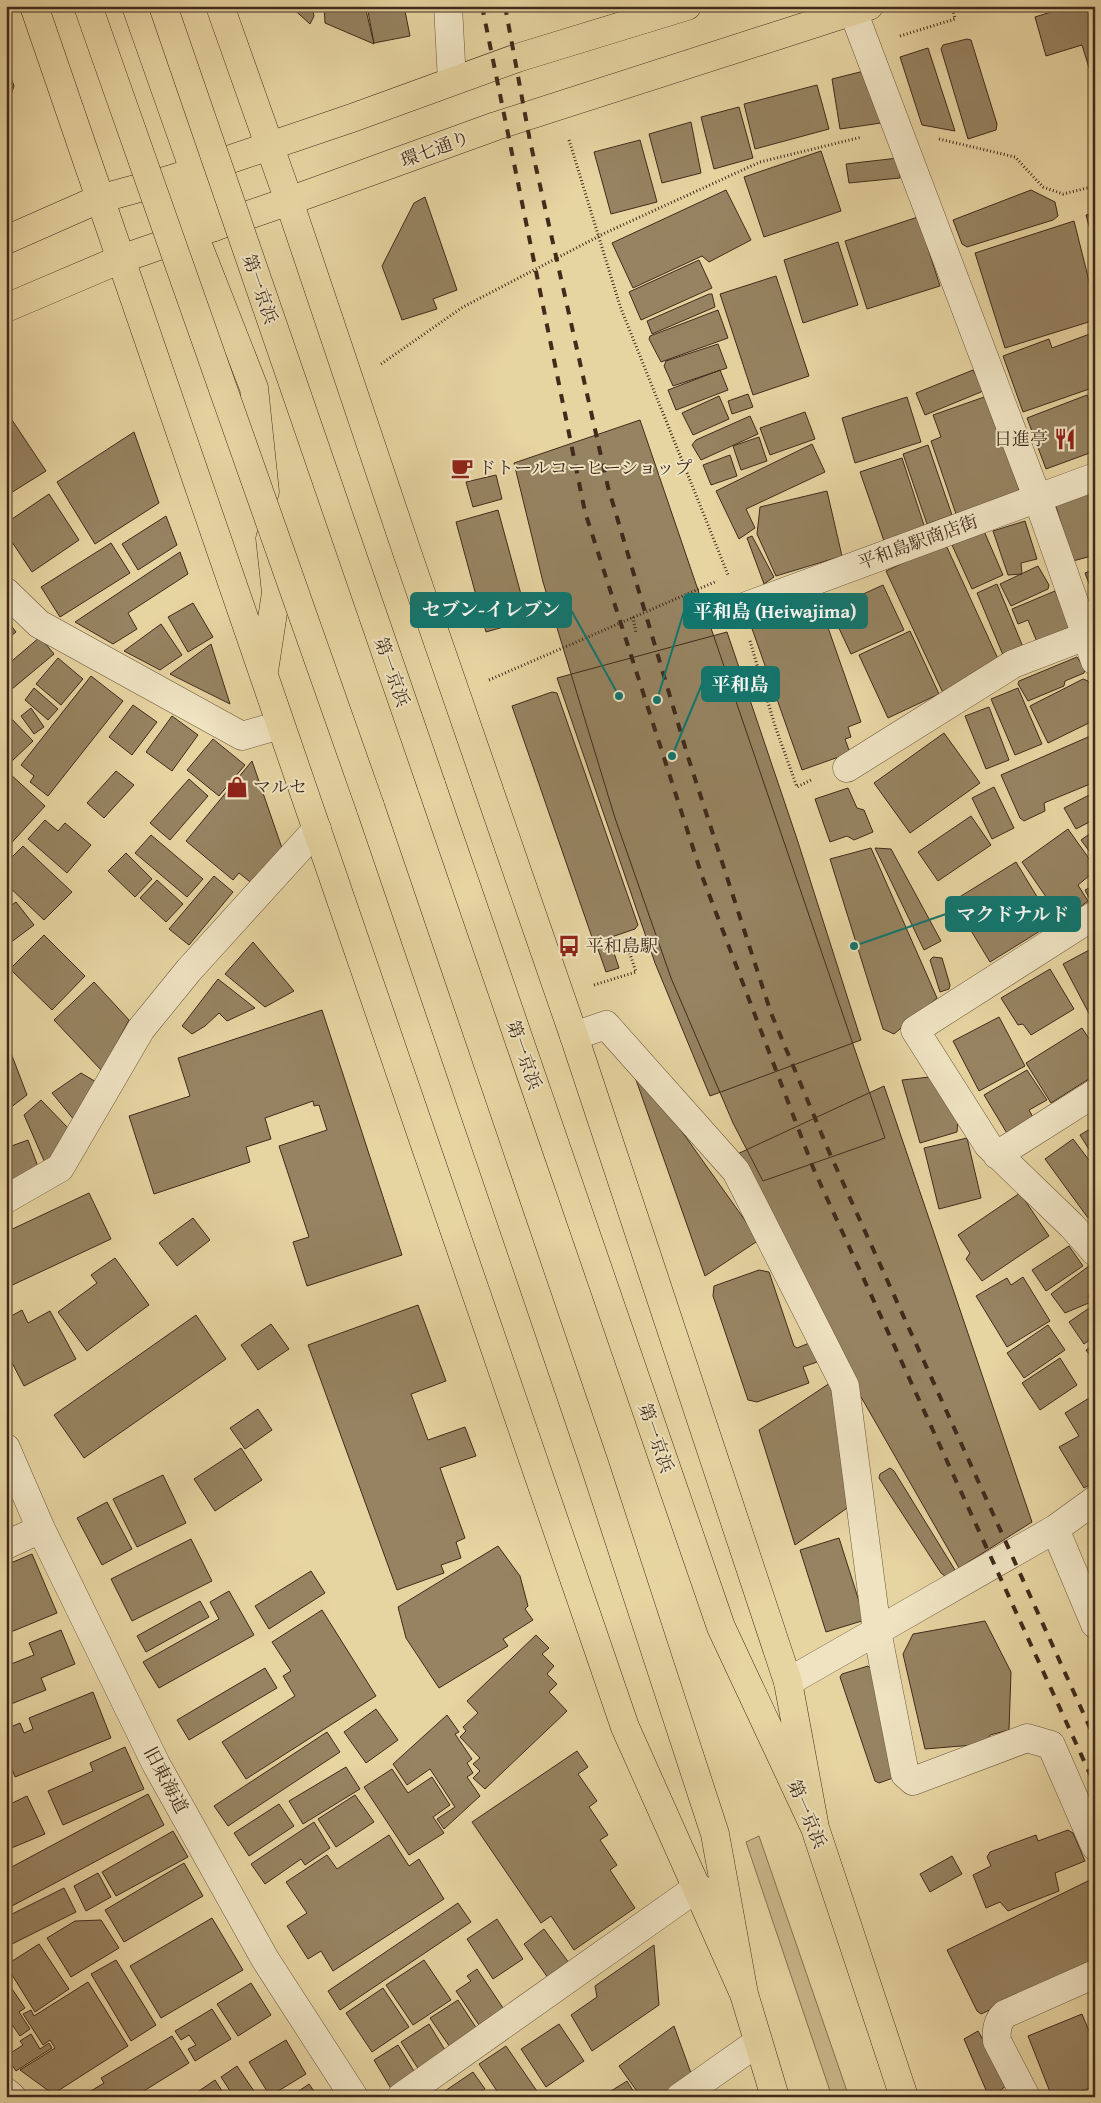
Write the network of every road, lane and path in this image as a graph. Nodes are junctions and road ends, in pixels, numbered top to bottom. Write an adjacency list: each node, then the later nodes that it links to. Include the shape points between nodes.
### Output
1 (34, 6): 17 (main road)
2 (88, 6): 59 (main road, bridge, via 370,806 594,1463 715,1834)
3 (136, 6): 15 (main road)
4 (163, 6): 55 (main road, 第一京浜, bridge, via 721,1627)
5 (220, 6): 14 (main road)
6 (448, 6): 11 (street)
7 (686, 6): 11 (main road)
8 (952, 6): 10 (path, via 956,19)
9 (861, 9): 12 (main road, 環七通り); 13 (street)
10 (903, 35)
11 (452, 81): 14 (main road)
12 (558, 106): 18 (main road, 環七通り); 20 (path)
13 (897, 129): 16 (path, via 1016,157 1043,187 1063,194); 20 (path, via 760,162); 26 (street)
14 (268, 145): 15 (main road); 18 (main road)
15 (184, 175): 17 (main road); 19 (main road)
16 (1095, 186)
17 (98, 199): 21 (main road); 22 (main road)
18 (290, 201): 19 (main road, 環七通り); 42 (main road)
19 (204, 231): 22 (main road, 環七通り); 33 (main road, via 254,388 276,593)
20 (600, 236): 24 (path, via 463,307); 27 (path, via 620,306)
21 (6, 240)
22 (121, 259): 23 (main road, 環七通り); 33 (main road)
23 (6, 308)
24 (378, 366)
25 (1095, 477): 26 (street, 平和島駅商店街)
26 (1037, 498): 29 (street, 平和島駅商店街); 32 (street)
27 (728, 576): 29 (path); 30 (path)
28 (6, 592): 35 (street, via 39,624 242,736)
29 (741, 608): 37 (path, via 775,726)
30 (633, 617): 31 (path); 34 (path)
31 (636, 633)
32 (1090, 649): 36 (street, via 1012,664)
33 (264, 675): 35 (main road)
34 (484, 682)
35 (280, 725): 38 (main road)
36 (848, 768)
37 (797, 787)
38 (317, 829): 45 (street, via 189,970 141,1029 60,1168); 57 (main road, via 625,1727)
39 (1095, 915): 44 (street, via 915,1030 988,1145)
40 (626, 942): 41 (path, via 636,972)
41 (594, 986)
42 (574, 1036): 53 (street, via 606,1025 736,1171 845,1386); 54 (main road)
43 (1095, 1093): 44 (street)
44 (998, 1155): 46 (street)
45 (6, 1199)
46 (1095, 1252)
47 (6, 1448): 49 (street, 旧東海道)
48 (1095, 1500): 50 (street)
49 (41, 1529): 51 (street); 63 (street, 旧東海道, via 156,1764 265,1959)
50 (1055, 1529): 52 (street); 53 (street)
51 (6, 1545)
52 (1095, 1624)
53 (877, 1631): 54 (street); 56 (street, via 905,1774 910,1780 1027,1738 1051,1745)
54 (788, 1682): 55 (main road)
55 (816, 1828): 67 (main road, 第一京浜)
56 (1095, 1846)
57 (698, 1887): 59 (main road); 64 (street)
58 (1095, 1974): 68 (street, via 1000,2019 997,2040)
59 (744, 1994): 60 (main road)
60 (758, 2042): 65 (street); 66 (main road)
61 (6, 2092): 62 (street)
62 (12, 2097)
63 (354, 2097)
64 (401, 2097)
65 (680, 2097)
66 (775, 2097)
67 (904, 2097)
68 (1026, 2097)

